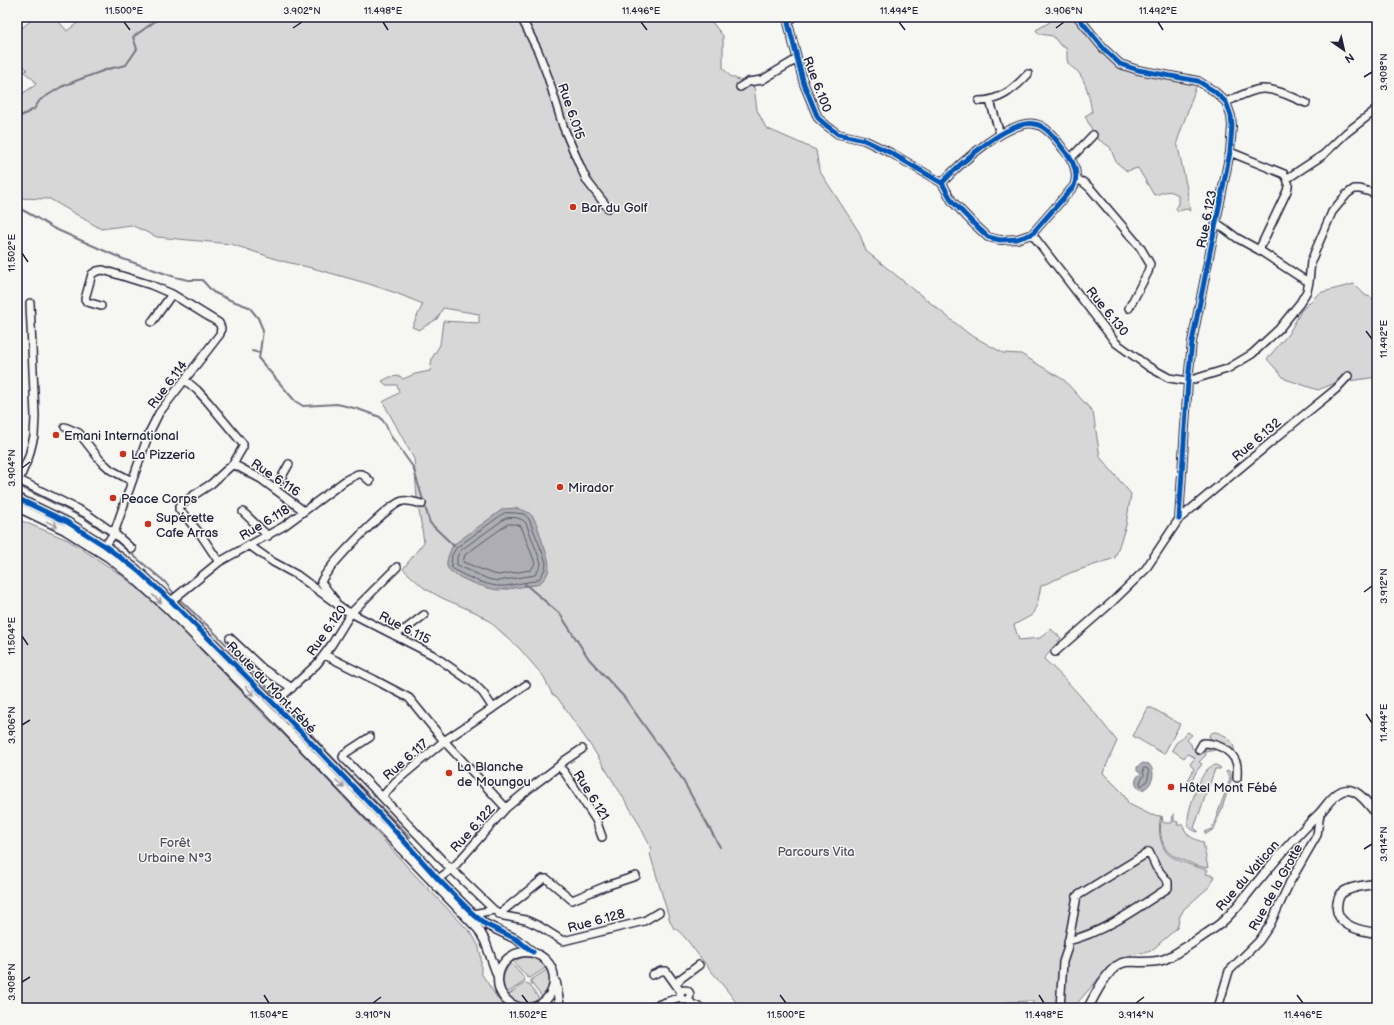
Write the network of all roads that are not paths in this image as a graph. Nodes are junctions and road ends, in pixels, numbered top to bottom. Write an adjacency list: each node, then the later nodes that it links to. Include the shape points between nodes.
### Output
1 (521, 17): 20 (street, Rue 6.015, via 540,57 563,126 580,166 587,181)
2 (1078, 17): 9 (street, via 1104,50 1120,64 1138,70 1198,80)
3 (789, 19): 4 (street, Rue 6.100)
4 (797, 59): 6 (street, via 762,80 748,82); 18 (street, Rue 6.100, via 814,109 826,126 838,134 864,140 891,153)
5 (1028, 74): 8 (street, via 1010,91)
6 (740, 87)
7 (979, 101): 8 (street)
8 (990, 101): 12 (street)
9 (1226, 102): 10 (street, via 1264,88); 14 (street, Rue 6.123, via 1232,126)
10 (1306, 103)
11 (1377, 109): 16 (street, via 1355,125 1323,155)
12 (1000, 134): 15 (street, via 1023,124 1035,124 1046,129); 18 (street, via 953,170)
13 (1093, 135): 15 (street)
14 (1230, 152): 16 (street, via 1284,174); 21 (street, Rue 6.123)
15 (1071, 158): 17 (street)
16 (1288, 178): 23 (street, via 1286,191)
17 (1077, 180): 22 (street); 28 (street, via 1090,188 1140,247 1150,264)
18 (942, 183): 22 (street, via 952,201 988,237 1000,240 1017,239)
19 (1377, 194): 24 (street, Rue 6.130, via 1354,189 1332,212 1311,261)
20 (608, 208)
21 (1217, 223): 23 (street); 32 (street, Rue 6.123, via 1192,342)
22 (1032, 234): 32 (street, Rue 6.130, via 1116,343 1149,367 1170,378)
23 (1259, 250): 24 (street)
24 (1309, 282): 32 (street, Rue 6.130, via 1300,304 1279,329 1252,354 1227,369)
25 (172, 294): 27 (street, via 99,270 92,274 85,299); 29 (street); 31 (street, Rue 6.114, via 219,323 221,328 220,334)
26 (30, 303): 36 (street, via 34,436 29,456)
27 (101, 306)
28 (1129, 308)
29 (152, 322)
30 (1348, 376): 45 (street, Rue 6.132, via 1336,389)
31 (185, 380): 34 (street, via 208,402 242,444 243,447); 37 (street, Rue 6.114, via 159,413)
32 (1188, 381): 45 (street, Rue 6.123)
33 (64, 427): 37 (street, via 79,434 111,470)
34 (233, 464): 39 (street, Rue 6.116); 51 (street, Rue 6.116, via 211,484 181,504 179,509)
35 (289, 464): 39 (street)
36 (18, 480): 46 (street, via 87,514)
37 (132, 480): 46 (street, Rue 6.114)
38 (370, 481): 43 (street, Rue 6.118, via 362,474 358,474)
39 (275, 489): 43 (street, Rue 6.116)
40 (17, 498): 49 (street, Route du Mont-Fébé, via 67,522)
41 (422, 504): 54 (street, via 403,501 386,510 339,558 321,582)
42 (17, 507): 88 (street, Route du Mont-Fébé, one-way to 88, via 65,530 108,558 167,608 479,930)
43 (304, 511): 47 (street, Rue 6.118)
44 (242, 512): 47 (street)
45 (1180, 519): 59 (street, Rue 6.132, via 1145,570)
46 (114, 533): 49 (street, Rue 6.114); 50 (street)
47 (268, 536): 48 (street, Rue 6.118)
48 (249, 545): 51 (street, Rue 6.118); 54 (street, Rue 6.115, via 297,575 331,601)
49 (105, 546): 53 (street, Route du Mont-Fébé, via 137,570)
50 (132, 549)
51 (219, 562): 53 (street, Rue 6.118)
52 (396, 567): 55 (street, Rue 6.120)
53 (171, 601): 63 (street, Route du Mont-Fébé)
54 (338, 603): 55 (street, Rue 6.115)
55 (351, 613): 57 (street, Rue 6.115); 60 (street, Rue 6.120)
56 (424, 616): 57 (street)
57 (394, 635): 64 (street, Rue 6.115, via 433,655 473,683)
58 (230, 638): 62 (street, via 263,669)
59 (1055, 652)
60 (325, 655): 62 (street, Rue 6.120); 66 (street, Rue 6.117, via 409,698)
61 (526, 685): 64 (street)
62 (292, 688): 63 (street, Rue 6.120)
63 (274, 704): 78 (street, Route du Mont-Fébé)
64 (493, 708): 66 (street)
65 (370, 737): 71 (street, via 343,757)
66 (444, 741): 71 (street, Rue 6.117, via 395,782); 72 (street)
67 (582, 749): 69 (street, Rue 6.122)
68 (1199, 750): 70 (street, via 1203,743 1220,746 1233,756 1237,763)
69 (559, 766): 72 (street, Rue 6.122); 75 (street, Rue 6.121, via 596,820)
70 (1237, 778)
71 (382, 797): 76 (street, Rue 6.117)
72 (506, 808): 76 (street, Rue 6.122)
73 (1320, 813): 74 (street, Rue du Vatican, via 1338,793 1352,790); 98 (street, Rue du Vatican, via 1222,922 1165,959 1151,963 1125,962 1119,965 1106,977); 99 (street, Rue de la Grotte, via 1317,835 1290,882 1270,925 1259,941 1229,971)
74 (1377, 814)
75 (602, 837)
76 (452, 869): 78 (street, Rue 6.122); 80 (street, Rue 6.117)
77 (636, 876): 80 (street, via 572,900 547,879 543,879)
78 (438, 879): 82 (street, Route du Mont-Fébé)
79 (1377, 883): 83 (street, via 1345,891 1337,905 1338,915 1344,922 1355,928)
80 (497, 912): 81 (street, Rue 6.128, via 526,920 564,942 644,921); 82 (street, Rue 6.128)
81 (659, 912)
82 (472, 914): 85 (street, Route du Mont-Fébé, via 485,924 516,939)
83 (1377, 933)
84 (1068, 941): 84 (street, via 1078,896 1149,852 1168,882 1168,888 1115,922 1086,937); 97 (street, via 1063,962)
85 (533, 952): 88 (street, via 516,953 503,964); 89 (street, via 551,965)
86 (700, 965): 90 (street, via 680,979)
87 (652, 974): 90 (street, via 666,971)
88 (498, 977): 93 (street, via 499,987 504,996 509,1002)
89 (555, 979): 93 (street, via 554,988 544,1002 533,1007); 94 (street)
90 (676, 985): 91 (street)
91 (686, 1000): 92 (street); 96 (street)
92 (671, 1005): 95 (street)
93 (521, 1008)
94 (560, 1008)
95 (649, 1008)
96 (701, 1008)
97 (1060, 1008)
98 (1088, 1008)
99 (1218, 1008)

